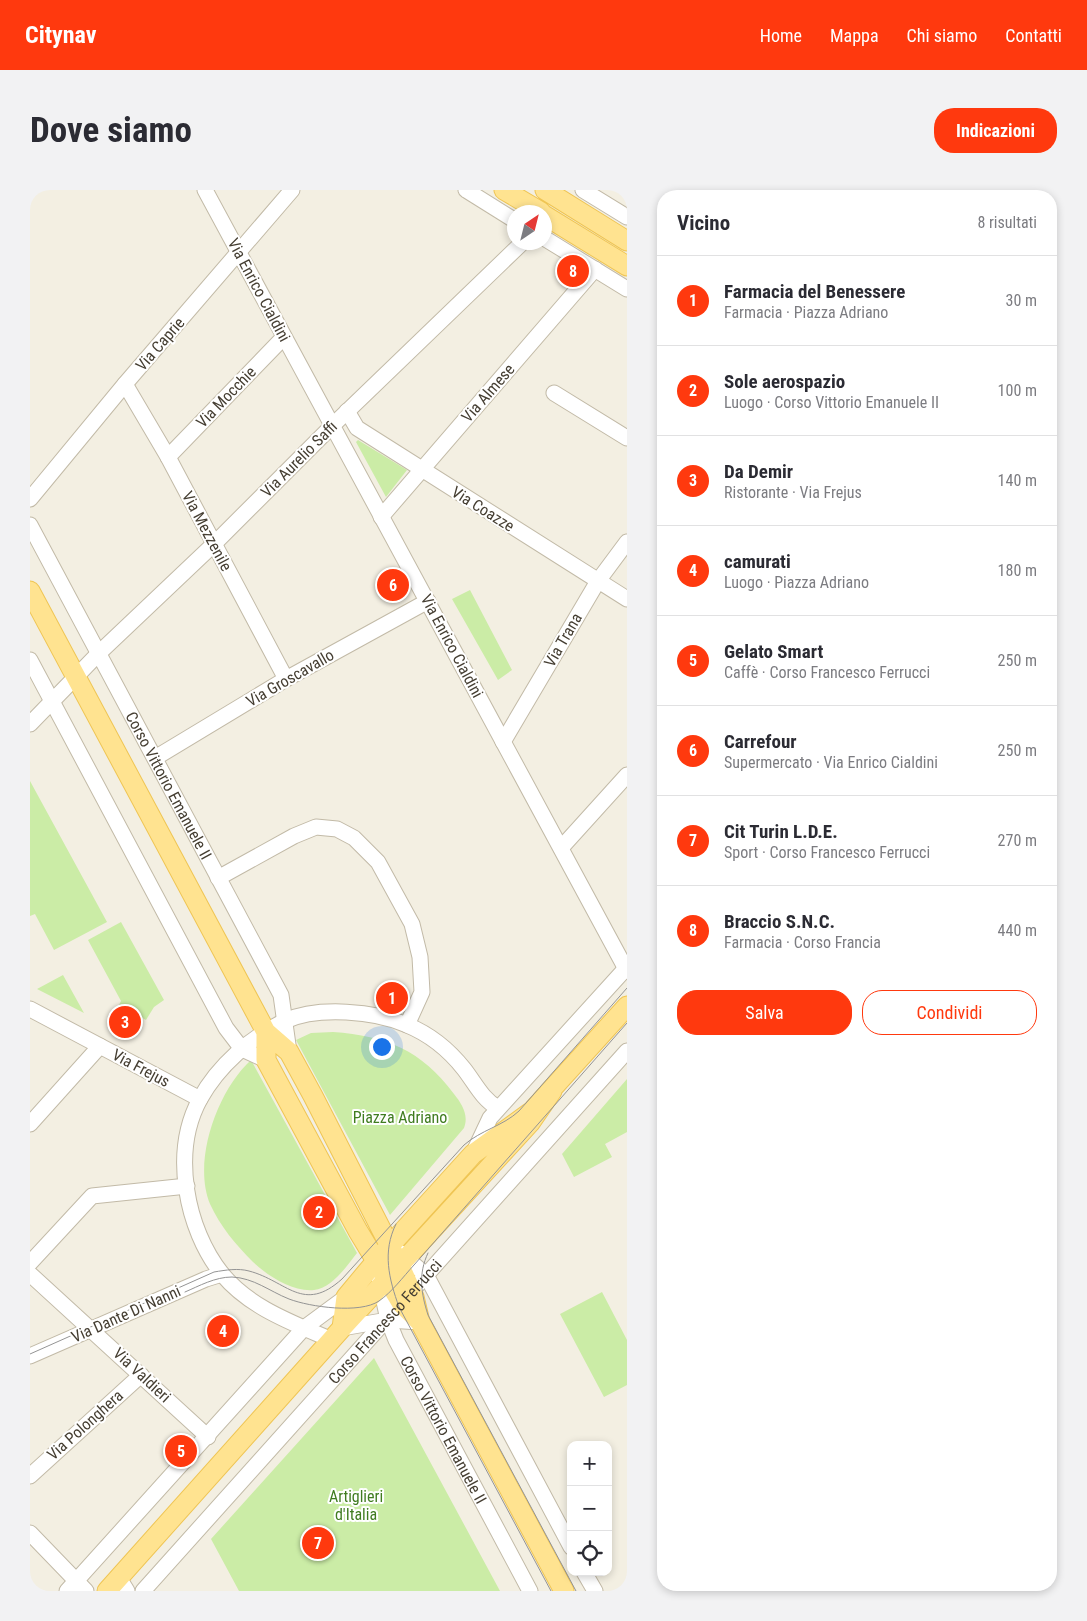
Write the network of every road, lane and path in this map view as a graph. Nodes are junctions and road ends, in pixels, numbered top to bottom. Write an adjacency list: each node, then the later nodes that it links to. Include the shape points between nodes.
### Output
1 (205, 190): 14 (street, Via Enrico Cialdini)
2 (292, 190): 14 (street, Via Caprie)
3 (466, 190): 8 (street)
4 (504, 190): 7 (main road)
5 (545, 190): 11 (main road)
6 (583, 190): 9 (street)
7 (529, 205)
8 (507, 216)
9 (627, 217)
10 (552, 220): 15 (main road)
11 (627, 241)
12 (552, 243): 16 (street)
13 (515, 250): 21 (street, Via Aurelio Saffi)
14 (238, 253): 18 (street, Via Enrico Cialdini); 19 (street, Via Caprie)
15 (627, 266)
16 (595, 269): 17 (street); 25 (street, Via Almese)
17 (627, 289)
18 (284, 337): 22 (street, Via Enrico Cialdini); 24 (street, Via Mocchie)
19 (125, 384): 24 (street, Via Mezzenile); 26 (street, Via Caprie)
20 (554, 393): 23 (street)
21 (347, 411): 22 (street, Via Aurelio Saffi); 25 (street, Via Coazze, via 357,428)
22 (332, 426): 27 (street, Via Enrico Cialdini); 30 (street, Via Aurelio Saffi)
23 (627, 438)
24 (168, 457): 30 (street, Via Mezzenile)
25 (420, 470): 27 (street, Via Almese); 31 (street, Via Coazze)
26 (30, 499)
27 (381, 517): 34 (street, Via Enrico Cialdini)
28 (30, 525): 35 (street, Corso Vittorio Emanuele II)
29 (627, 542): 31 (street, Via Trana)
30 (214, 544): 35 (street, Via Aurelio Saffi); 38 (street, Via Mezzenile)
31 (598, 581): 33 (street, Via Coazze); 41 (street, Via Trana)
32 (30, 591): 37 (main road, Corso Vittorio Emanuele II)
33 (627, 599)
34 (428, 601): 38 (street, Via Groscavallo); 41 (street, Via Enrico Cialdini)
35 (99, 653): 37 (street, Via Aurelio Saffi); 42 (street, Corso Vittorio Emanuele II)
36 (30, 660): 39 (street)
37 (76, 677): 39 (street, Via Aurelio Saffi); 51 (main road, Corso Vittorio Emanuele II)
38 (286, 679): 42 (street, Via Groscavallo)
39 (52, 702): 40 (street, Via Aurelio Saffi); 53 (street, via 226,1028)
40 (30, 724)
41 (503, 742): 44 (street, Via Enrico Cialdini)
42 (155, 758): 45 (street, Corso Vittorio Emanuele II)
43 (627, 775): 44 (street)
44 (560, 848): 46 (street, Via Enrico Cialdini)
45 (218, 878): 49 (street, Corso Vittorio Emanuele II, via 281,995); 50 (street, via 316,827 337,830 354,838 378,862 412,924 420,957 422,992)
46 (627, 969): 59 (street)
47 (627, 1006): 57 (main road)
48 (30, 1010): 52 (street, Via Frejus)
49 (286, 1020): 50 (street, via 345,1012 388,1018); 51 (street); 55 (street, Corso Vittorio Emanuele II)
50 (407, 1025): 59 (street, via 448,1052 488,1102)
51 (266, 1032): 53 (street); 55 (main road, Corso Vittorio Emanuele II); 56 (main road, Corso Vittorio Emanuele II)
52 (100, 1046): 58 (street, Via Frejus); 60 (street)
53 (242, 1049): 56 (street); 58 (street, via 213,1079)
54 (627, 1051): 69 (street, Corso Francesco Ferrucci)
55 (290, 1052): 63 (main road, Corso Vittorio Emanuele II)
56 (266, 1060): 64 (main road, Corso Vittorio Emanuele II)
57 (552, 1091): 61 (main road); 65 (main road, Corso Francesco Ferrucci, via 530,1123)
58 (200, 1099): 62 (street, via 187,1146)
59 (498, 1108): 61 (street)
60 (30, 1124)
61 (473, 1154): 63 (main road)
62 (187, 1186): 66 (street, via 92,1196); 68 (street, via 199,1235)
63 (390, 1246): 64 (main road); 65 (main road, Corso Vittorio Emanuele II)
64 (376, 1261): 70 (main road, Corso Vittorio Emanuele II); 71 (main road)
65 (403, 1262): 69 (street, Corso Vittorio Emanuele II); 70 (main road, Corso Francesco Ferrucci); 72 (main road, Corso Vittorio Emanuele II)
66 (30, 1263)
67 (30, 1274): 76 (street, Via Valdieri)
68 (222, 1274): 75 (street, via 251,1300); 76 (street, Via Dante Di Nanni)
69 (426, 1275): 72 (street, Corso Francesco Ferrucci); 83 (street, Corso Vittorio Emanuele II)
70 (384, 1283): 72 (main road, Corso Vittorio Emanuele II); 73 (street, Corso Vittorio Emanuele II); 77 (main road, Corso Francesco Ferrucci)
71 (346, 1297): 75 (street); 77 (main road, Corso Francesco Ferrucci)
72 (407, 1298): 73 (street, Corso Francesco Ferrucci); 74 (main road, Corso Vittorio Emanuele II)
73 (388, 1320): 74 (street); 77 (street); 87 (street, Corso Francesco Ferrucci); 88 (street, Corso Vittorio Emanuele II)
74 (420, 1322): 89 (main road, Corso Vittorio Emanuele II)
75 (304, 1328): 77 (street); 80 (street)
76 (92, 1329): 78 (street, Via Dante Di Nanni); 79 (street, Via Valdieri)
77 (337, 1334): 85 (main road, Corso Francesco Ferrucci)
78 (30, 1356)
79 (141, 1374): 80 (street, Via Valdieri); 81 (street, Via Polonghera)
80 (208, 1437): 86 (street)
81 (30, 1476)
82 (30, 1533): 86 (street)
83 (567, 1539)
84 (586, 1576): 90 (street)
85 (118, 1587)
86 (77, 1588)
87 (144, 1591)
88 (530, 1591)
89 (564, 1591)
90 (594, 1591)

